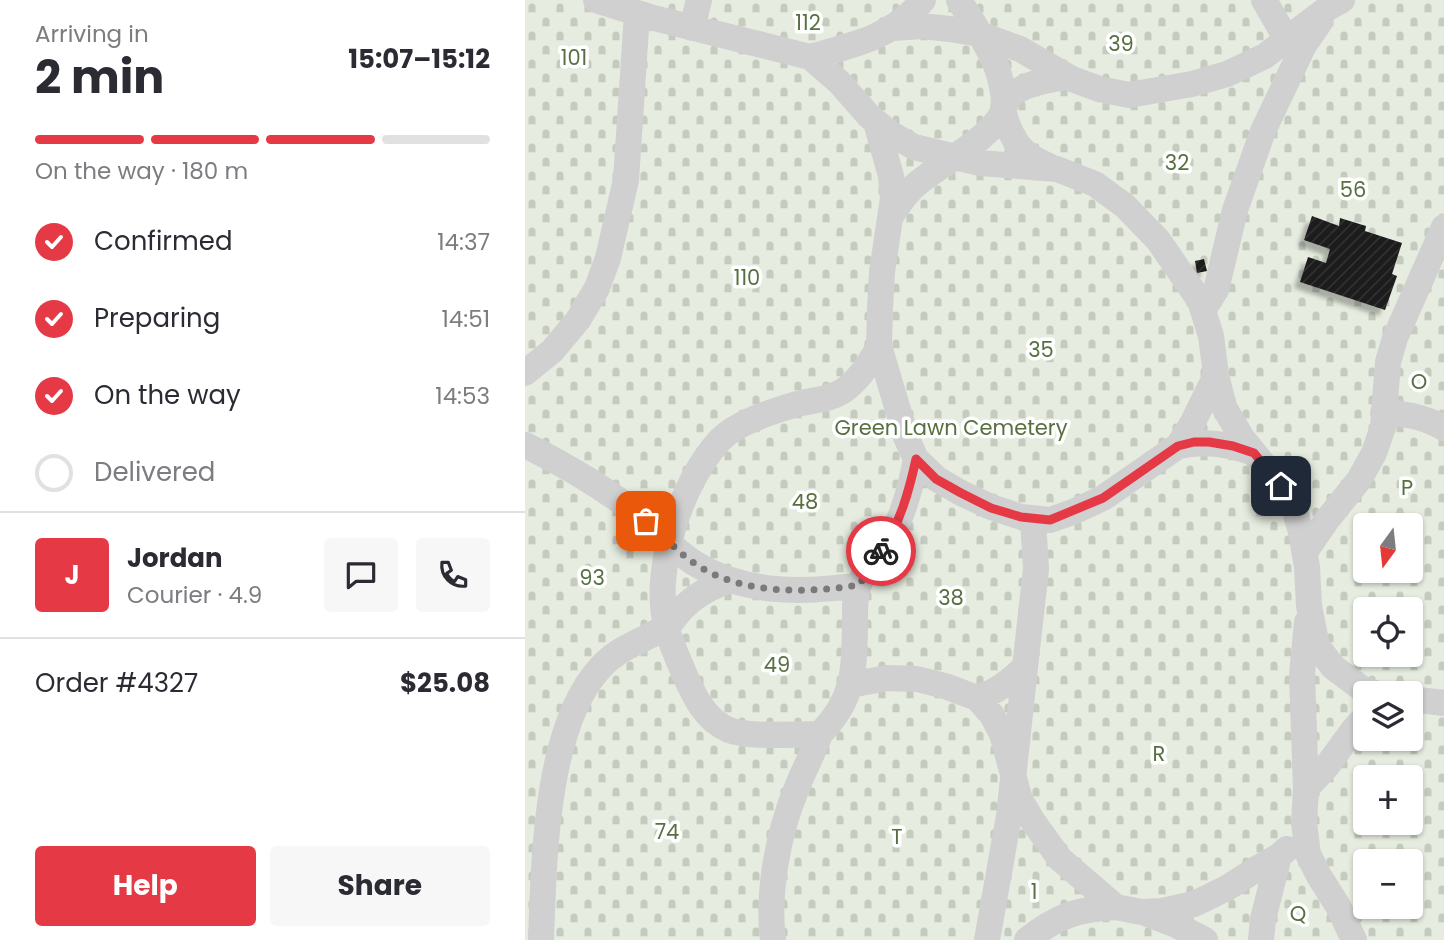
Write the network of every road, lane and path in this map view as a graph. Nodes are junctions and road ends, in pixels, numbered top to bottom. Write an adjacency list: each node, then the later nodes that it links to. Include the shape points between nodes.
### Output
1 (596, 0): 7 (street)
2 (699, 0): 8 (street)
3 (923, 0): 9 (street)
4 (959, 0): 10 (street)
5 (1264, 0): 11 (street)
6 (1334, 3): 11 (street)
7 (637, 13): 8 (street); 22 (street, via 626,180 608,258 578,320 552,351)
8 (692, 28): 12 (street)
9 (892, 28): 10 (street, via 922,26); 12 (street, via 866,41)
10 (979, 34): 13 (street, via 1020,49); 14 (street, via 996,64)
11 (1292, 48): 13 (street, via 1227,74 1129,95); 20 (street, via 1235,210 1216,290)
12 (810, 57): 15 (street)
13 (1068, 77): 14 (street, via 1046,79 1023,89 1009,97)
14 (1003, 110): 16 (street, via 991,129); 17 (street, via 1011,134 1025,154)
15 (876, 122): 16 (street, via 914,147); 18 (street, via 891,176)
16 (954, 157): 17 (street); 18 (street, via 911,188)
17 (1057, 169): 20 (street, via 1095,184 1125,206 1158,240)
18 (891, 216): 21 (street, via 882,272)
19 (1444, 227): 24 (street, via 1395,338)
20 (1203, 310): 23 (street)
21 (879, 346): 29 (street); 31 (street, via 868,366 842,392 799,403 722,437 690,485)
22 (525, 373)
23 (1216, 375): 27 (street); 28 (street, via 1224,407)
24 (1383, 413): 25 (street, via 1403,413); 32 (street, via 1374,453 1359,480)
25 (1444, 428)
26 (525, 445): 31 (street, via 598,486)
27 (1178, 446): 28 (street, via 1209,442); 30 (street, via 1103,498 1050,520)
28 (1254, 453): 32 (street, via 1294,508)
29 (916, 459): 30 (street, via 936,479 961,493 991,508); 34 (street, via 895,528)
30 (1033, 519): 37 (street, via 1035,569)
31 (669, 541): 33 (street, via 701,567); 36 (street, via 664,575)
32 (1305, 552): 35 (street)
33 (731, 580): 34 (street, via 793,590); 36 (street, via 698,595)
34 (859, 585): 39 (street)
35 (1309, 606): 38 (street, via 1317,646 1333,667); 46 (street, via 1302,674)
36 (667, 627): 44 (street, via 689,684 711,720 731,731); 50 (street, via 617,652 599,668 571,718 560,751 545,842)
37 (1025, 667): 40 (street, via 1003,687); 45 (street)
38 (1353, 682)
39 (851, 685): 40 (street, via 887,678 917,679); 44 (street, via 834,720)
40 (977, 698): 45 (street, via 1002,734)
41 (1423, 700): 42 (street)
42 (1444, 703)
43 (1353, 730): 46 (street)
44 (820, 734): 51 (street, via 784,826 775,874)
45 (1014, 772): 49 (street, via 1020,800 1060,859); 52 (street)
46 (1306, 789): 47 (street)
47 (1305, 832): 48 (street); 56 (street, via 1308,854)
48 (1279, 856): 49 (street, via 1194,904 1162,911); 55 (street)
49 (1128, 909): 53 (street, via 1090,908 1063,917); 54 (street)
50 (541, 940)
51 (773, 940)
52 (987, 940)
53 (1027, 940)
54 (1205, 940)
55 (1262, 940)
56 (1354, 940)

